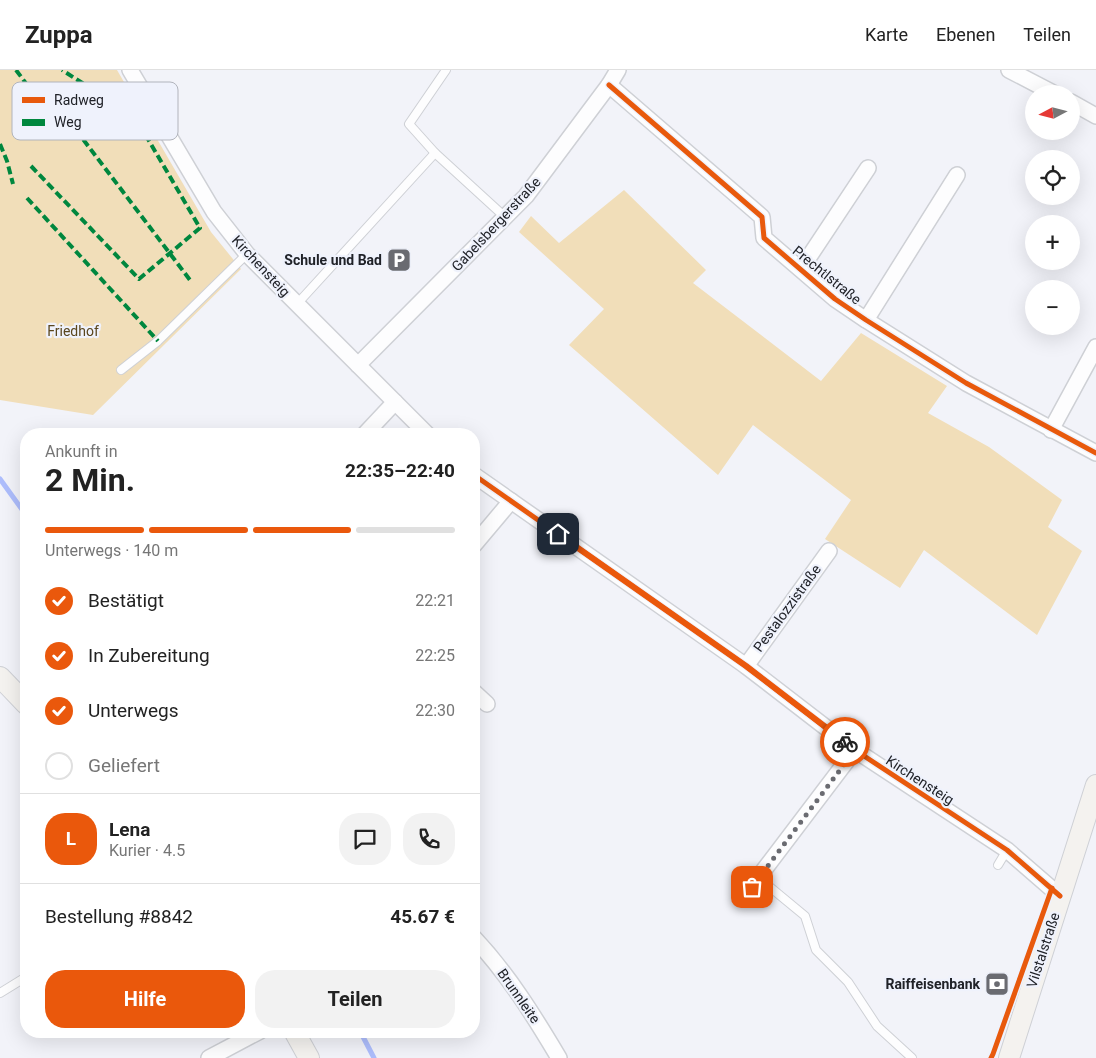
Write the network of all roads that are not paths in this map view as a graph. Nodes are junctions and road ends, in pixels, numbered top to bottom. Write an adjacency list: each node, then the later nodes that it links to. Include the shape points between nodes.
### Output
1 (130, 70): 5 (street, Kirchensteig)
2 (446, 70): 11 (lane, via 409,124)
3 (618, 70): 6 (street, Gabelsbergerstraße)
4 (1009, 70): 7 (street)
5 (137, 82)
6 (609, 85): 14 (street, Gabelsbergerstraße, via 526,196); 16 (street, Prechtlstraße, via 762,217 764,238)
7 (1038, 85)
8 (1080, 107): 9 (street)
9 (1096, 116)
10 (171, 140): 15 (street, Kirchensteig, via 214,212)
11 (436, 153): 14 (lane); 17 (lane)
12 (868, 168): 16 (street, Prechtlstraße)
13 (957, 175): 18 (street, Prechtlstraße)
14 (505, 217): 20 (street, Gabelsbergerstraße)
15 (247, 254): 17 (street, Kirchensteig); 21 (lane, via 158,341)
16 (801, 269): 18 (street, Prechtlstraße, via 835,299)
17 (297, 304): 20 (street, Kirchensteig)
18 (866, 320): 25 (street, Prechtlstraße, via 966,384)
19 (1096, 347): 25 (street)
20 (358, 365): 22 (street, Kirchensteig)
21 (121, 370)
22 (395, 402): 23 (street); 24 (street, Kirchensteig)
23 (371, 428)
24 (422, 428)
25 (1051, 430): 26 (street, Prechtlstraße)
26 (1096, 454)
27 (480, 479): 28 (street, Kirchensteig)
28 (511, 501): 29 (street); 31 (street, Kirchensteig)
29 (480, 538)
30 (829, 551): 31 (street, Pestalozzistraße)
31 (746, 666): 36 (street, Kirchensteig)
32 (0, 677): 33 (main road)
33 (20, 698)
34 (480, 698): 35 (street)
35 (487, 704)
36 (855, 750): 38 (street, Kirchensteig); 40 (street)
37 (1096, 785): 42 (main road, Vilstalstraße)
38 (1006, 850): 39 (lane); 42 (street, Kirchensteig)
39 (998, 866)
40 (759, 878): 41 (street); 51 (lane, via 805,916 816,950 848,982 877,1026)
41 (745, 895)
42 (1060, 896): 52 (main road, Vilstalstraße)
43 (480, 944): 50 (street, Brunnleite, via 537,1020)
44 (20, 981): 45 (lane)
45 (0, 993)
46 (247, 1038): 48 (street)
47 (298, 1038): 49 (main road)
48 (209, 1058)
49 (309, 1058)
50 (559, 1058)
51 (912, 1058)
52 (1009, 1058)

